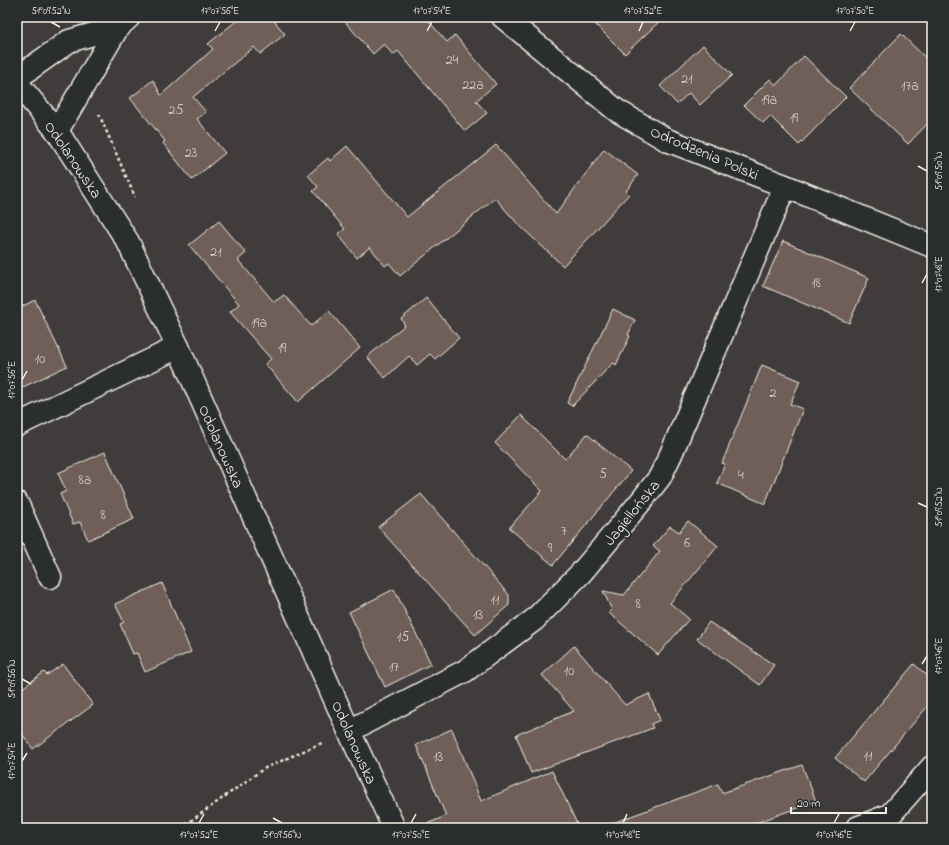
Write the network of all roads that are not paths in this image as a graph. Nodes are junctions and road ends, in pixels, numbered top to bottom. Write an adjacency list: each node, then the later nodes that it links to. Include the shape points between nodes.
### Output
1 (503, 17): 6 (street, Odrodzenia Polski, via 616,110 667,140)
2 (124, 22): 3 (street, via 69,41); 5 (street)
3 (17, 78)
4 (17, 84): 5 (street, Odolanowska)
5 (57, 131): 8 (street, Odolanowska, via 128,242)
6 (785, 186): 7 (street, Odrodzenia Polski); 12 (street, Jagiellońska, via 672,454 660,477 642,500 581,573 534,620 465,671)
7 (932, 246)
8 (178, 346): 9 (street); 12 (street, Odolanowska)
9 (17, 425)
10 (17, 503): 11 (street)
11 (50, 577)
12 (349, 731): 14 (street, Odolanowska)
13 (932, 767): 15 (street, via 890,815)
14 (394, 828)
15 (857, 828)

